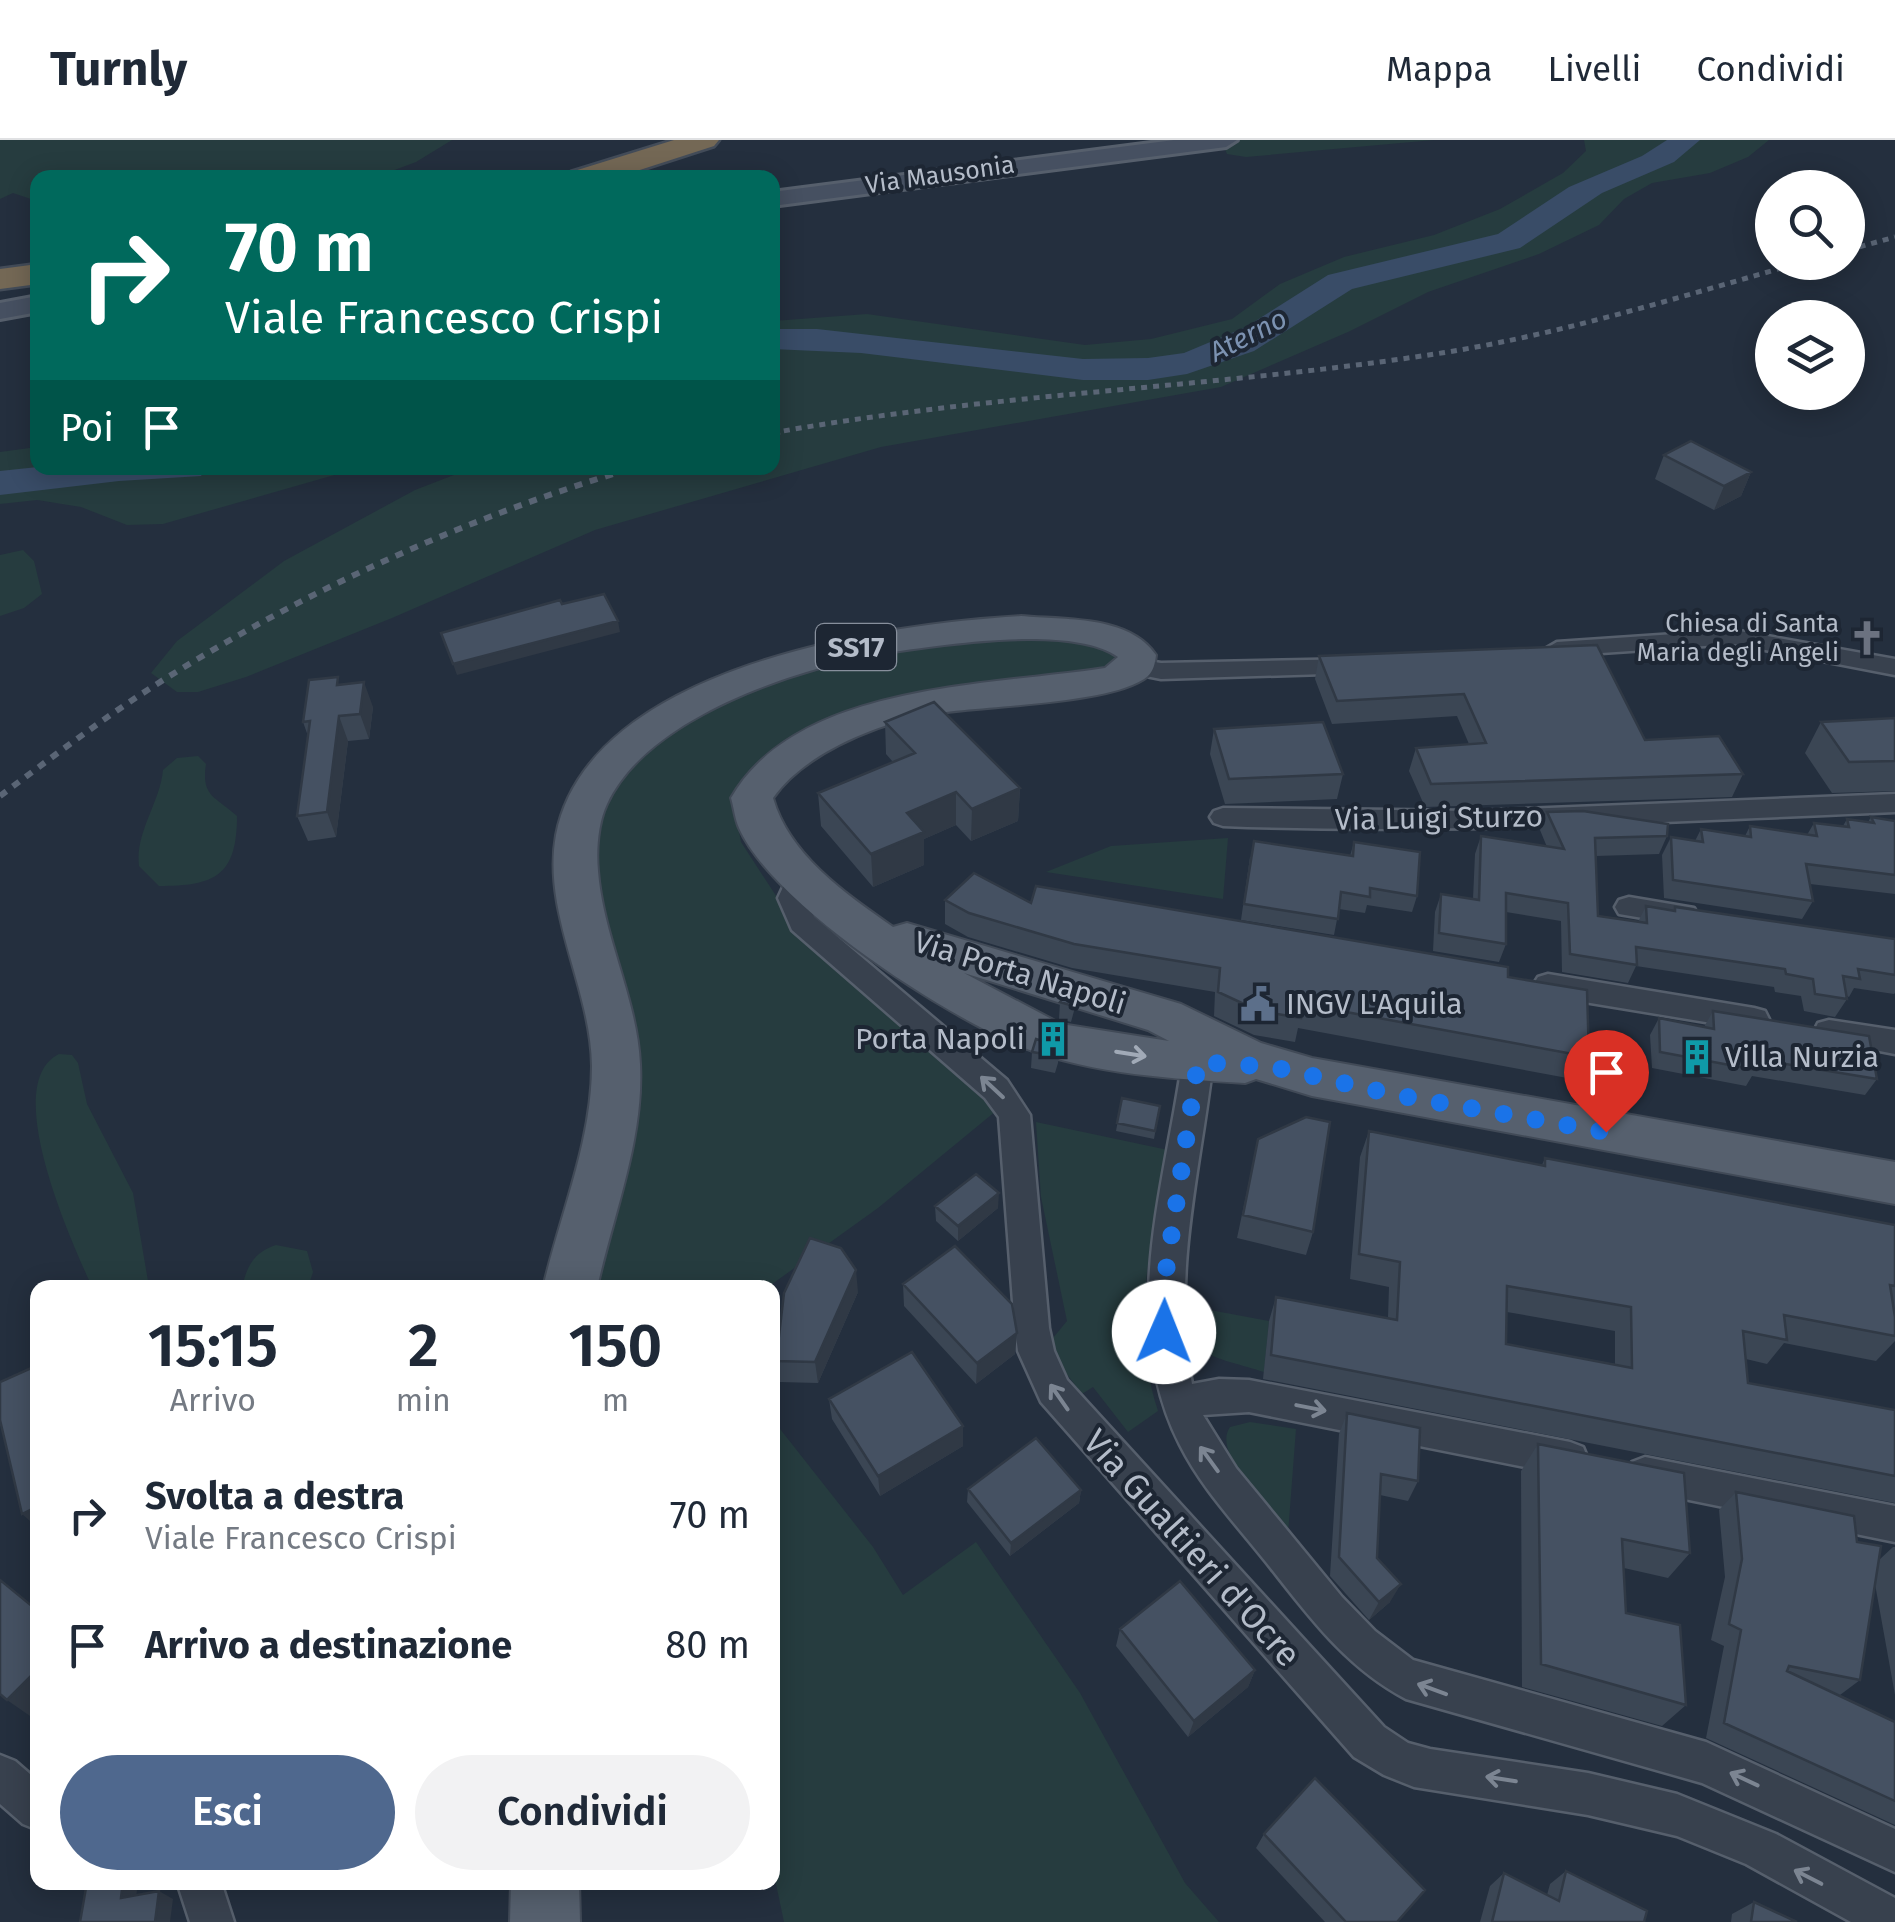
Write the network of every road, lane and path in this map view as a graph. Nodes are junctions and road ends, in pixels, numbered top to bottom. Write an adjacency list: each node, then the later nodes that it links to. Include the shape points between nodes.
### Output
1 (704, 140): 3 (highway)
2 (1226, 140): 4 (main road, Via Mausonia)
3 (608, 170)
4 (780, 197)
5 (30, 275): 6 (highway)
6 (0, 279)
7 (30, 305): 8 (main road)
8 (0, 311)
9 (1535, 651): 12 (street, via 1734,637)
10 (1382, 664): 11 (street)
11 (1135, 667): 15 (main road, Via Porta Napoli / SS17, via 1110,679 924,701 811,745 762,782 752,806 768,844); 23 (main road, SS17, via 1137,655 1128,645 1053,628 978,627 902,637 741,684 664,721 615,756 593,786 576,842 577,883 612,1029 616,1079)
12 (1895, 667)
13 (1895, 802): 14 (street, Via Luigi Sturzo, via 1514,817)
14 (1223, 818)
15 (800, 879): 17 (main road, Via Porta Napoli / SS17); 33 (street, Via Gualtieri d'Ocre, one-way to 15, via 1693,1820 1602,1796 1416,1769 1369,1742 1054,1392 1032,1328 1014,1115 996,1089 802,922 792,898)
16 (1630, 906): 18 (street)
17 (842, 909): 21 (main road, Via Porta Napoli / SS17, via 918,943 1154,1014); 21 (main road, Via Porta Napoli / SS17, one-way to 21, via 974,1003 1054,1039)
18 (1705, 918)
19 (1512, 979): 20 (street)
20 (1895, 1042)
21 (1199, 1048): 22 (main road, via 1396,1095); 24 (street, via 1163,1312)
22 (1895, 1183)
23 (572, 1280)
24 (1180, 1403): 25 (street, one-way to 25, via 1249,1396); 28 (street, one-way to 24, via 1706,1762 1450,1696 1390,1670 1351,1636 1208,1460)
25 (1895, 1524)
26 (0, 1776): 27 (street)
27 (30, 1802)
28 (1895, 1851)
29 (202, 1890): 31 (street)
30 (546, 1890): 32 (main road)
31 (212, 1922)
32 (545, 1922)
33 (1895, 1922)

